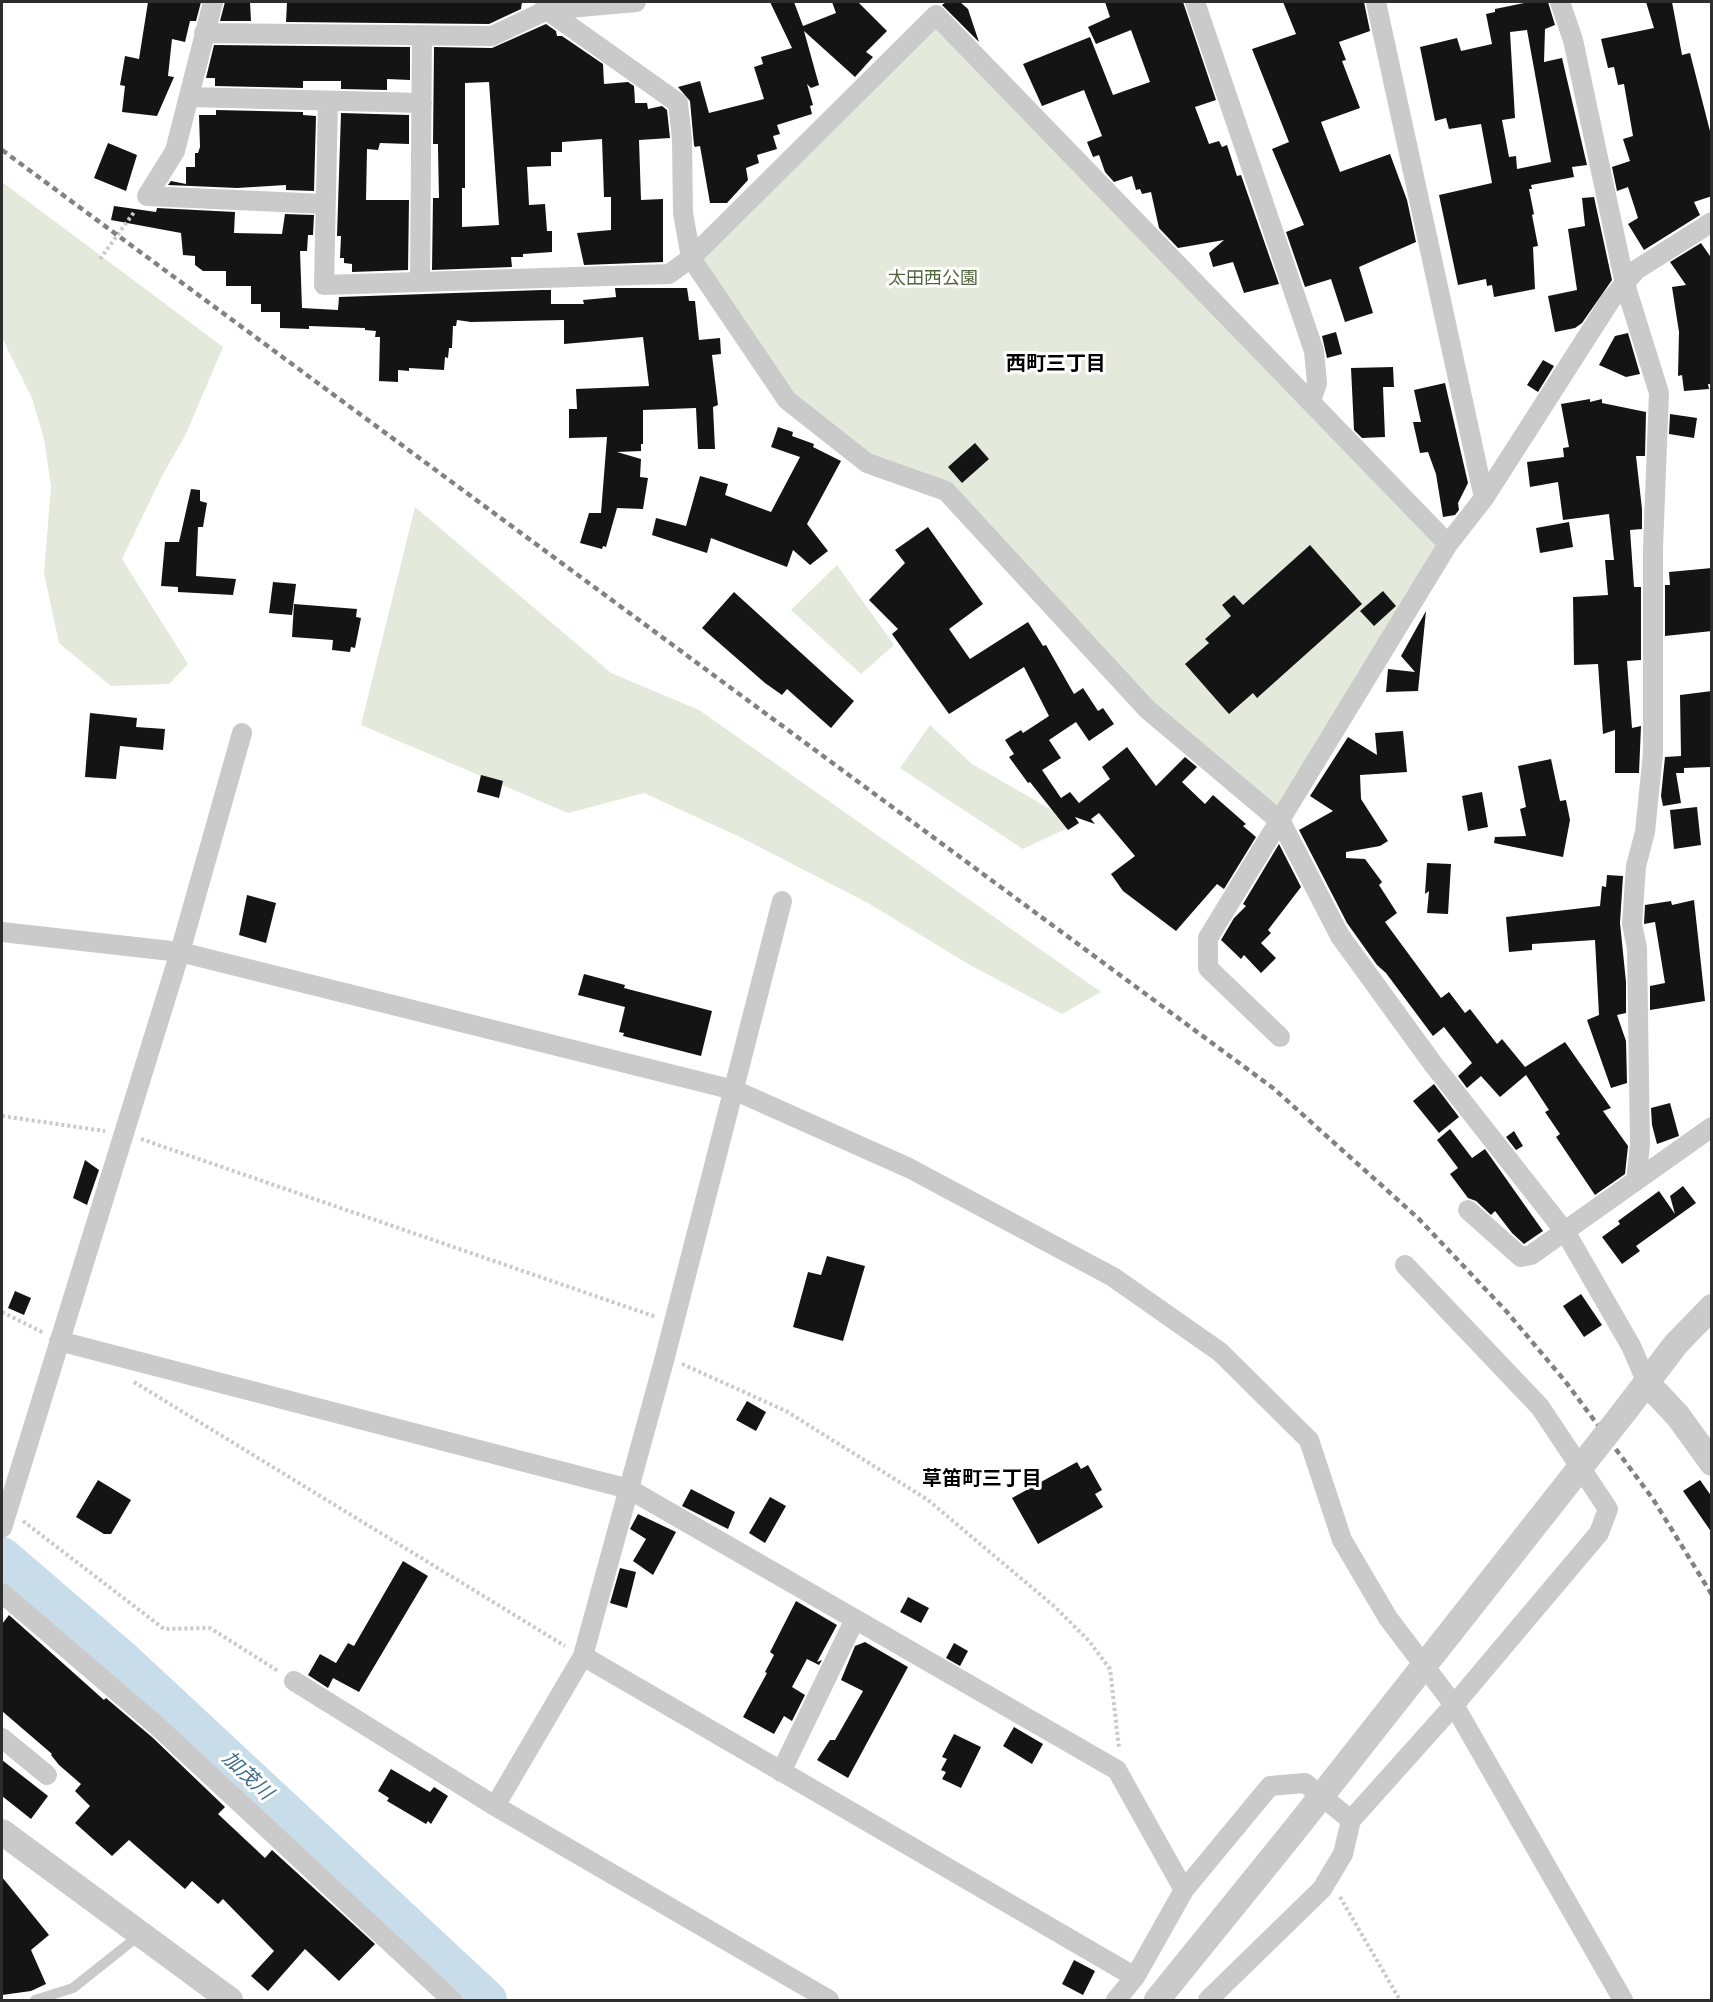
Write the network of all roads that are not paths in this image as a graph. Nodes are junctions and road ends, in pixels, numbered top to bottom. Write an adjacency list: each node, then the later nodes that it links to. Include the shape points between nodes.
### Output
1 (213, 2): 7 (street)
2 (636, 2): 6 (street)
3 (1195, 2): 17 (street, via 1314,351 1317,383)
4 (1376, 2): 18 (street)
5 (1560, 2): 16 (street, via 1573,40)
6 (546, 6): 8 (street, via 492,36); 14 (street, via 678,103 683,213)
7 (204, 33): 8 (street); 9 (street)
8 (422, 35): 11 (street)
9 (189, 98): 10 (street); 12 (street, via 175,151 147,196)
10 (328, 101): 11 (street); 12 (street)
11 (422, 103): 15 (street)
12 (325, 204): 15 (street, via 324,285)
13 (1712, 222): 16 (street, via 1636,270)
14 (691, 258): 15 (street, via 669,274); 17 (street, via 936,15); 21 (street, via 787,400 867,463 946,491 1147,709)
15 (420, 282)
16 (1625, 284): 18 (street, via 1610,301); 28 (street, via 1659,393 1653,548 1653,753 1645,832 1636,866 1632,924 1637,948 1640,1144)
17 (1311, 401): 19 (street)
18 (1484, 498): 19 (street)
19 (1448, 544): 21 (street)
20 (242, 733): 24 (street)
21 (1281, 822): 25 (street, via 1208,938 1208,968); 30 (street, via 1340,936 1433,1064)
22 (782, 901): 26 (street)
23 (2, 932): 24 (street)
24 (180, 952): 26 (street); 33 (street)
25 (1280, 1037)
26 (734, 1090): 36 (street); 42 (street, via 909,1168 1113,1277 1220,1352 1308,1440 1342,1540 1388,1618)
27 (1712, 1127): 28 (street)
28 (1636, 1181): 30 (street)
29 (1468, 1210): 30 (street, via 1521,1257)
30 (1566, 1233): 34 (street, via 1631,1346)
31 (1405, 1265): 42 (street, via 1540,1407 1608,1509 1599,1533)
32 (1712, 1307): 34 (street, via 1676,1344)
33 (59, 1341): 36 (street); 37 (street)
34 (1647, 1383): 35 (street); 57 (street, bridge)
35 (1708, 1450)
36 (629, 1488): 39 (street); 40 (street)
37 (2, 1528)
38 (2, 1593): 54 (street, via 156,1725)
39 (855, 1619): 44 (street); 49 (street, via 1117,1770)
40 (583, 1656): 44 (street); 46 (street)
41 (294, 1681): 46 (street)
42 (1454, 1705): 47 (street); 59 (street)
43 (2, 1738): 45 (street)
44 (781, 1772): 51 (street)
45 (47, 1775)
46 (495, 1806): 55 (street)
47 (1351, 1820): 49 (street, via 1305,1783 1270,1786); 58 (street, via 1343,1854 1322,1888)
48 (2, 1832): 50 (street)
49 (1184, 1890): 51 (street)
50 (141, 1933): 52 (lane, via 73,1988); 53 (street)
51 (1135, 1977): 56 (street)
52 (35, 2001)
53 (230, 2001)
54 (452, 2001)
55 (829, 2001)
56 (1116, 2001)
57 (1157, 2001)
58 (1208, 2001)
59 (1623, 2001)

